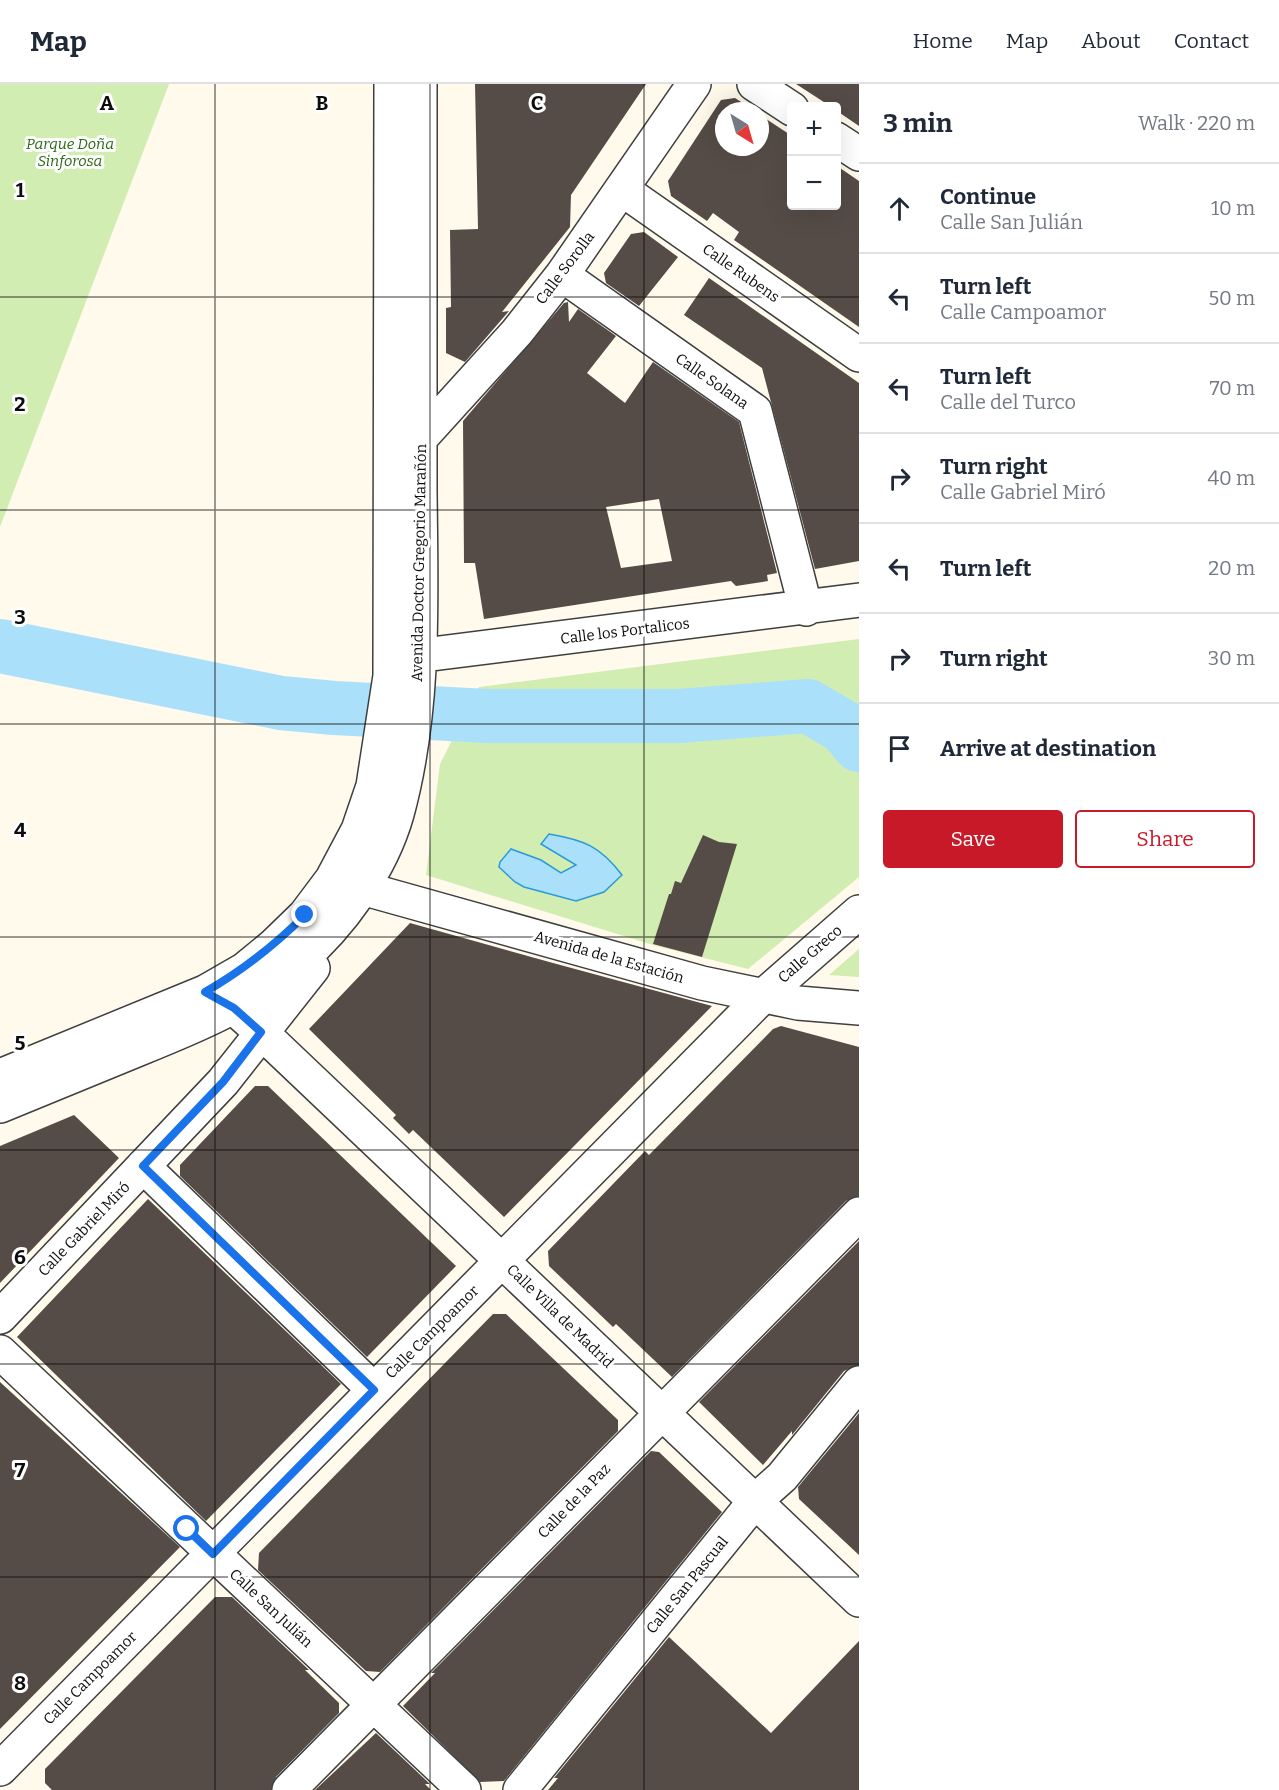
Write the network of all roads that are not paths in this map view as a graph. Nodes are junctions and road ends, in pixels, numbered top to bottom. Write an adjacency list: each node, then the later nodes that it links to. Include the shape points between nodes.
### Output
1 (391, 84): 14 (street, Avenida Doctor Gregorio Marañón)
2 (420, 84): 11 (street, Avenida Doctor Gregorio Marañón)
3 (694, 84): 8 (street, Calle Sorolla)
4 (754, 84): 5 (street)
5 (787, 106)
6 (841, 142): 7 (street)
7 (859, 154)
8 (622, 190): 9 (street, Calle Sorolla); 10 (street, Calle Rubens)
9 (562, 275): 11 (street, Calle Sorolla); 13 (street, Calle Solana, via 755,411)
10 (859, 355)
11 (420, 439): 14 (street, Avenida Doctor Gregorio Marañón)
12 (859, 600): 13 (street, Calle los Portalicos)
13 (806, 609): 14 (street, Calle los Portalicos)
14 (399, 666): 15 (street, Avenida Doctor Gregorio Marañón, via 416,716)
15 (388, 787): 16 (street, Avenida Doctor Gregorio Marañón, via 390,832); 18 (street, Avenida Doctor Gregorio Marañón, via 332,879 305,915 245,969)
16 (368, 890): 19 (street, Avenida de la Estación); 20 (street, Avenida Doctor Gregorio Marañón, via 299,961); 22 (street, Calle Gabriel Miró)
17 (859, 912): 19 (street, Calle Greco)
18 (205, 992): 20 (street, Calle Villa de Madrid); 23 (street, Avenida Doctor Gregorio Marañón)
19 (762, 997): 21 (street, Avenida de la Estación); 27 (street, Calle Campoamor)
20 (234, 1008): 22 (street, Calle Villa de Madrid); 24 (street, Avenida Doctor Gregorio Marañón)
21 (859, 1008)
22 (261, 1032): 25 (street, Calle Gabriel Miró, via 223,1082); 27 (street, Calle Villa de Madrid)
23 (0, 1076)
24 (0, 1106)
25 (143, 1166): 28 (street, Calle Gabriel Miró); 31 (street)
26 (859, 1214): 32 (street, Calle de la Paz)
27 (502, 1260): 31 (street, Calle Campoamor); 32 (street, Calle Villa de Madrid)
28 (0, 1317)
29 (0, 1352): 34 (street, Calle San Julián)
30 (859, 1383): 33 (street, Calle San Pascual, via 782,1477)
31 (374, 1390): 34 (street, Calle Campoamor)
32 (661, 1412): 33 (street, Calle Villa de Madrid); 36 (street, Calle de la Paz)
33 (755, 1501): 35 (street, Calle Villa de Madrid); 41 (street, Calle San Pascual)
34 (213, 1554): 36 (street, Calle San Julián); 37 (street, Calle Campoamor)
35 (859, 1600)
36 (374, 1704): 39 (street, Calle de la Paz); 40 (street, Calle San Julián)
37 (0, 1771): 38 (street)
38 (18, 1790)
39 (289, 1790)
40 (464, 1790)
41 (520, 1790)

